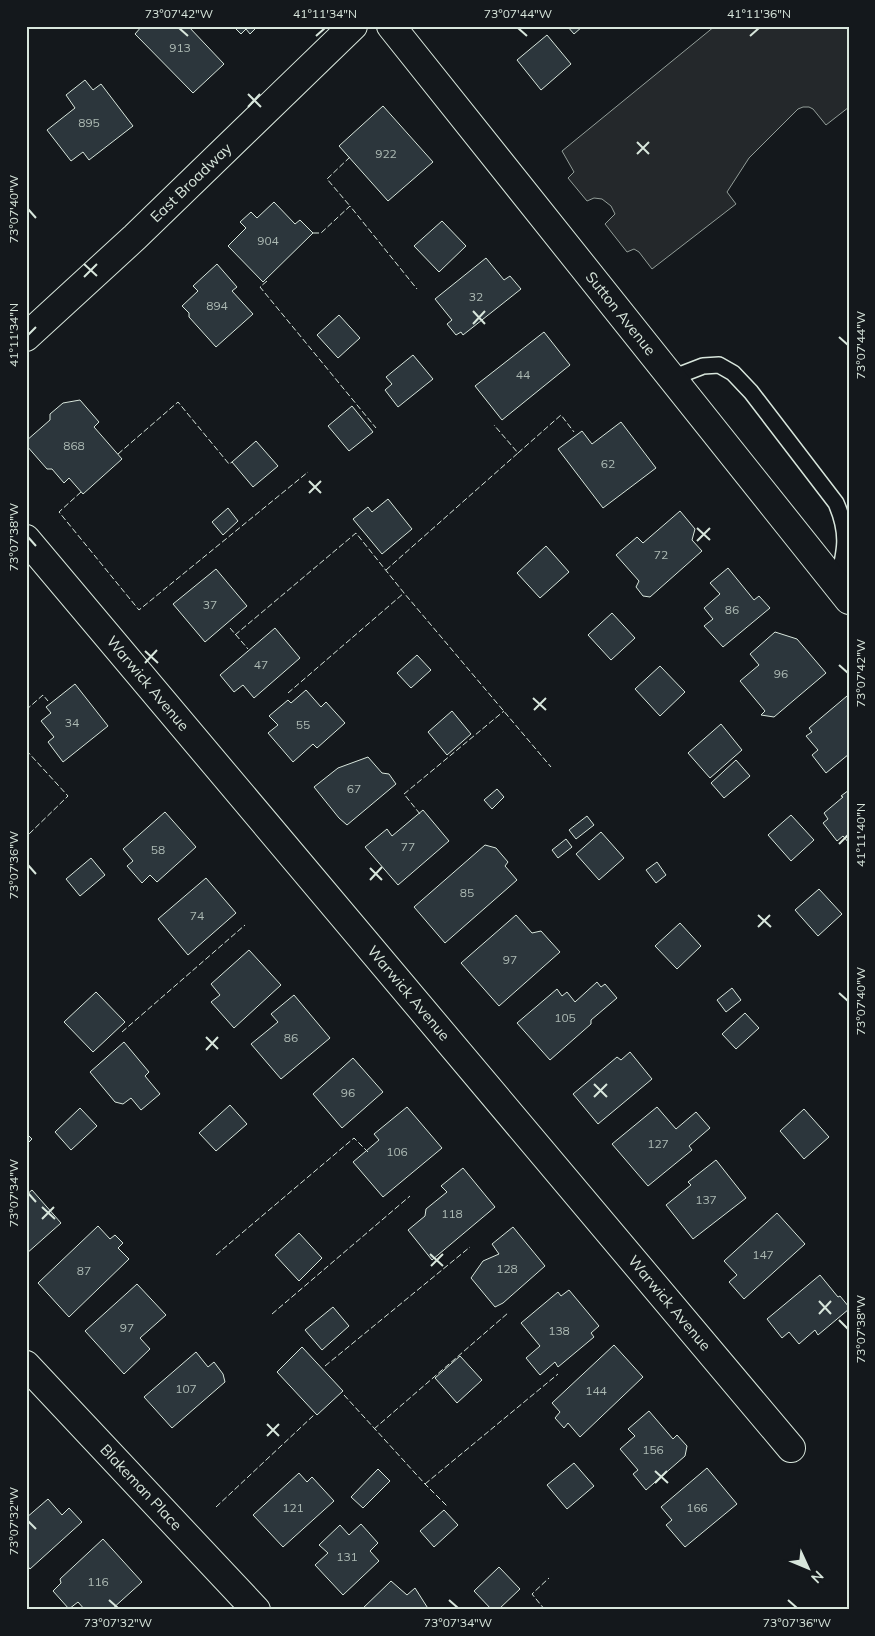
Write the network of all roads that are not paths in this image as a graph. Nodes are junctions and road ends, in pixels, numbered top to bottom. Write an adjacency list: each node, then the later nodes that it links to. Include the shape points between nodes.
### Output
1 (353, 26): 3 (street, East Broadway, via 135,237)
2 (391, 26): 4 (street, Sutton Avenue)
3 (26, 337)
4 (672, 378): 6 (street, Sutton Avenue); 6 (lane, via 703,366 719,365 733,373 751,392 836,503 844,520)
5 (26, 539): 8 (street, Warwick Avenue)
6 (843, 592)
7 (26, 1365): 9 (street, Blakeman Place)
8 (791, 1448)
9 (256, 1610)

